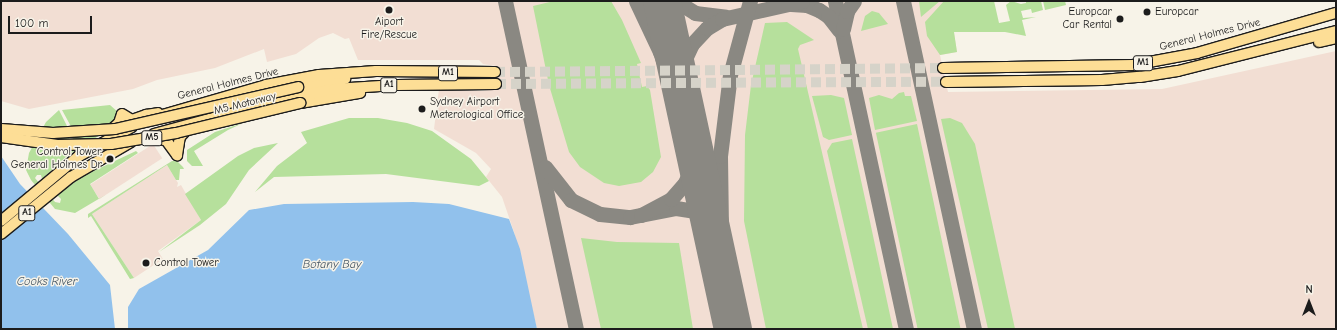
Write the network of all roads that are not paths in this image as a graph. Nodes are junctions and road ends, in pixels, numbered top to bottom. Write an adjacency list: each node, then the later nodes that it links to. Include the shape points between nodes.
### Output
1 (1336, 14): 4 (highway, General Holmes Drive / M1, via 1197,53 1133,65)
2 (1336, 31): 7 (highway, M1, via 1178,71)
3 (1336, 38): 7 (highway, via 1181,76 1138,82)
4 (943, 68)
5 (495, 72): 6 (highway, General Holmes Drive / M1)
6 (400, 73): 10 (highway, General Holmes Drive / A1, via 346,73 295,79); 12 (highway, M5 Motorway / M5, bridge, via 298,87 115,129 60,133)
7 (1102, 80): 8 (highway, M1)
8 (946, 82)
9 (496, 84): 11 (highway, General Holmes Drive / A1, via 396,85 334,89); 13 (highway, M5 Motorway / M5, bridge, via 398,89 300,103 176,134 111,144 57,145)
10 (162, 113): 15 (highway, General Holmes Drive / A1); 15 (highway, via 132,120 122,114 119,124)
11 (194, 121): 14 (highway, General Holmes Drive / A1); 14 (highway, via 180,137 177,154 172,145 161,139)
12 (1, 129)
13 (1, 137)
14 (124, 146): 16 (highway, General Holmes Drive / A1)
15 (79, 156): 16 (highway, General Holmes Drive / A1)
16 (50, 187): 17 (highway, General Holmes Drive / A1); 18 (highway, General Holmes Drive / A1)
17 (1, 221)
18 (1, 234)

